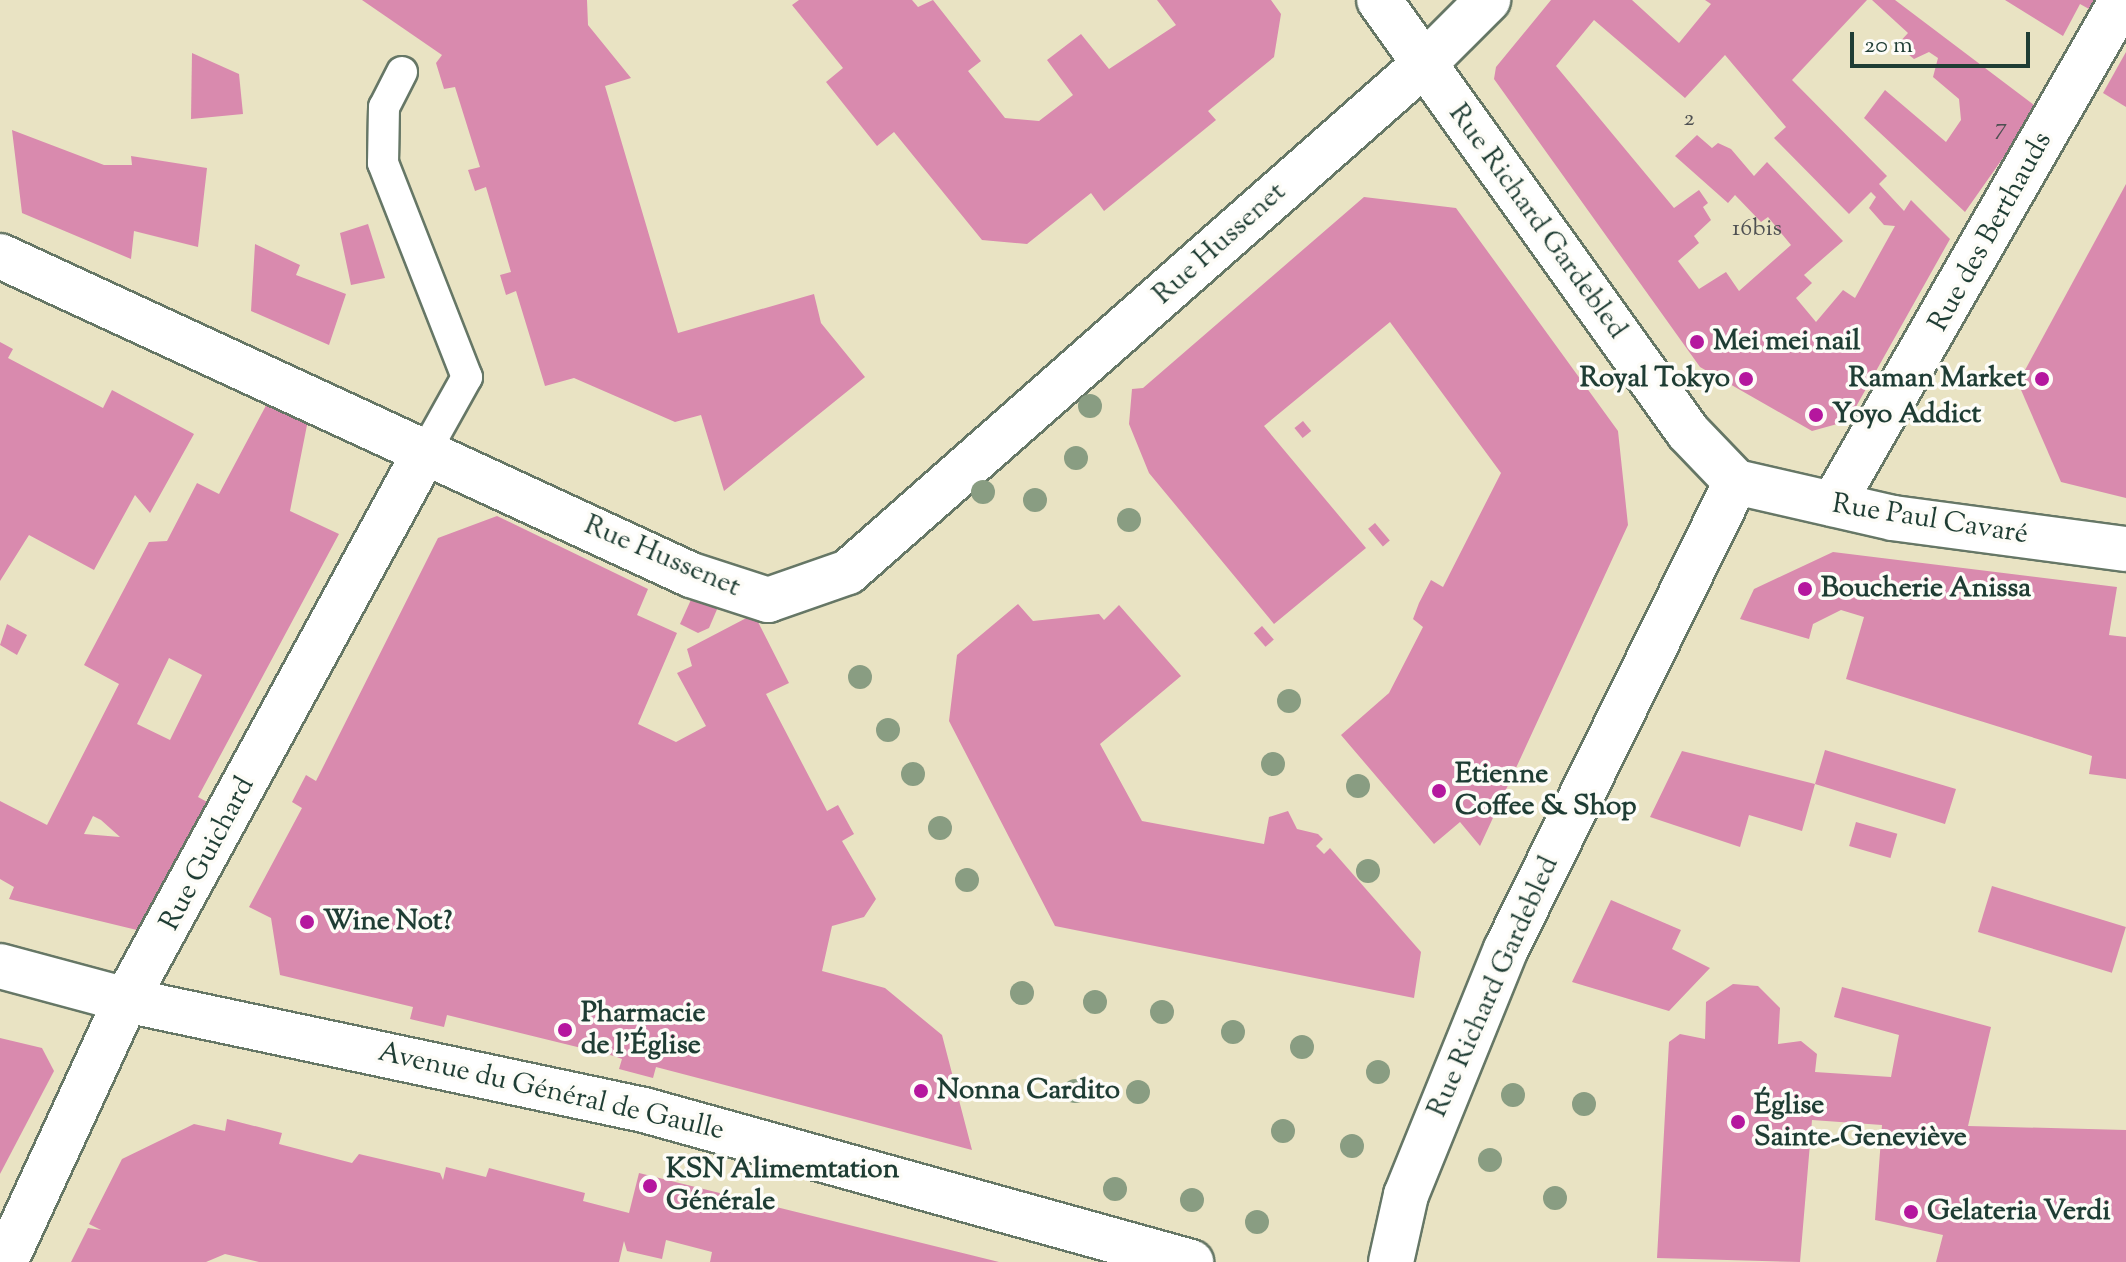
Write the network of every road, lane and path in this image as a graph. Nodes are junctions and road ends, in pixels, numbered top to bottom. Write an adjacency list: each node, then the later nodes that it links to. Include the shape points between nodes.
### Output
1 (1379, 0): 4 (street, Rue Richard Gardebled)
2 (1488, 0): 4 (street, Rue Hussenet)
3 (2122, 0): 9 (street, Rue des Berthauds)
4 (1424, 64): 7 (street, Rue Hussenet, via 848,572 768,600 691,575); 8 (street, Rue Richard Gardebled, via 1688,432)
5 (402, 72): 7 (lane, via 384,107 383,163 467,377)
6 (0, 256): 7 (street, Rue Hussenet)
7 (425, 452): 12 (street, Rue Guichard)
8 (1736, 482): 9 (street, Rue Paul Cavaré); 15 (street, Rue Richard Gardebled, via 1506,949 1397,1219)
9 (1833, 504): 10 (street, Rue Paul Cavaré)
10 (2126, 549)
11 (0, 966): 12 (street, Avenue du Général de Gaulle)
12 (126, 1000): 13 (street, Rue Guichard); 14 (street, Avenue du Général de Gaulle, via 644,1110)
13 (5, 1262)
14 (1191, 1262)
15 (1391, 1262)

